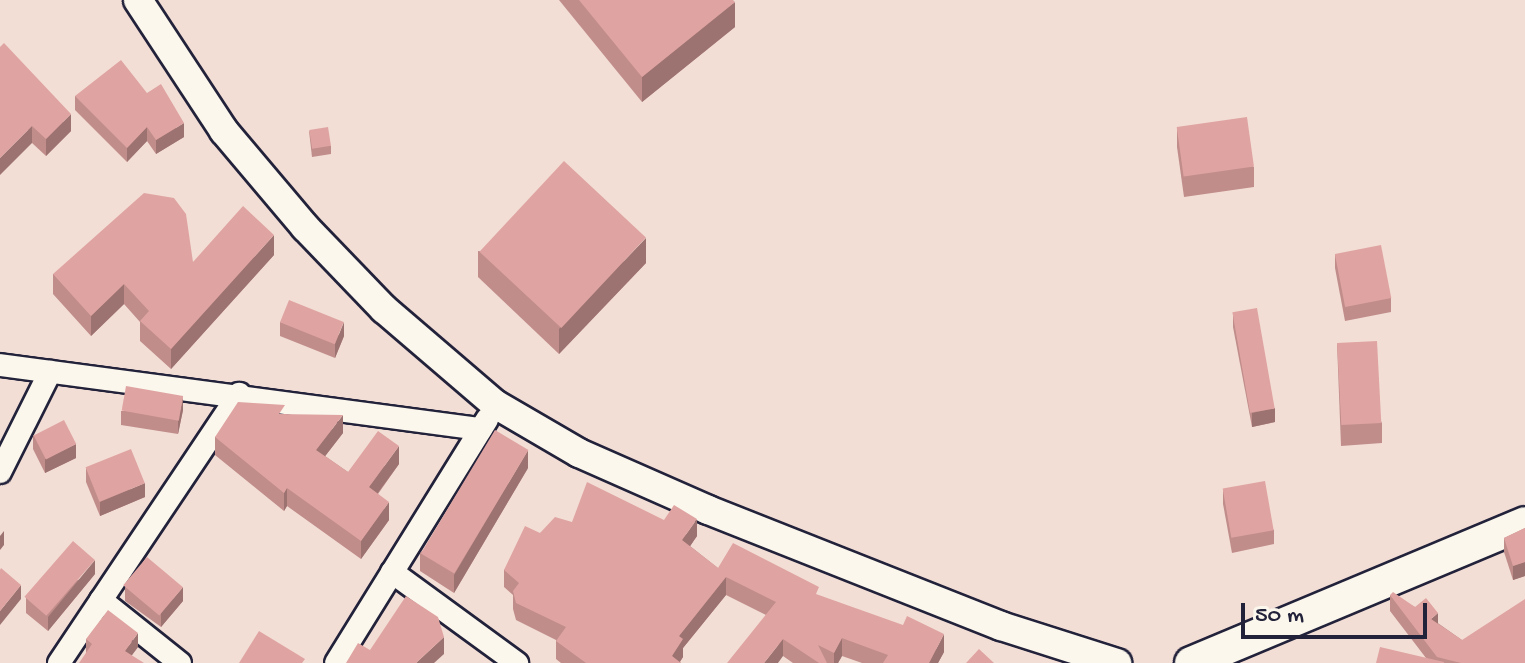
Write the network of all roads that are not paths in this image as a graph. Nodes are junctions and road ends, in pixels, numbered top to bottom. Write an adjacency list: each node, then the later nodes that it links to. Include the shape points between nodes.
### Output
1 (138, 0): 5 (street, via 224,131 305,227 384,309)
2 (0, 365): 3 (street)
3 (50, 372): 4 (street); 7 (street)
4 (239, 394): 6 (street); 10 (street)
5 (495, 404): 6 (street); 15 (street, via 579,453 723,516 1001,626)
6 (481, 429): 9 (street)
7 (0, 472)
8 (1525, 523): 16 (main road)
9 (392, 572): 13 (street); 14 (street)
10 (101, 600): 11 (street); 12 (street)
11 (59, 663)
12 (180, 663)
13 (336, 663)
14 (517, 663)
15 (1117, 663)
16 (1191, 663)

